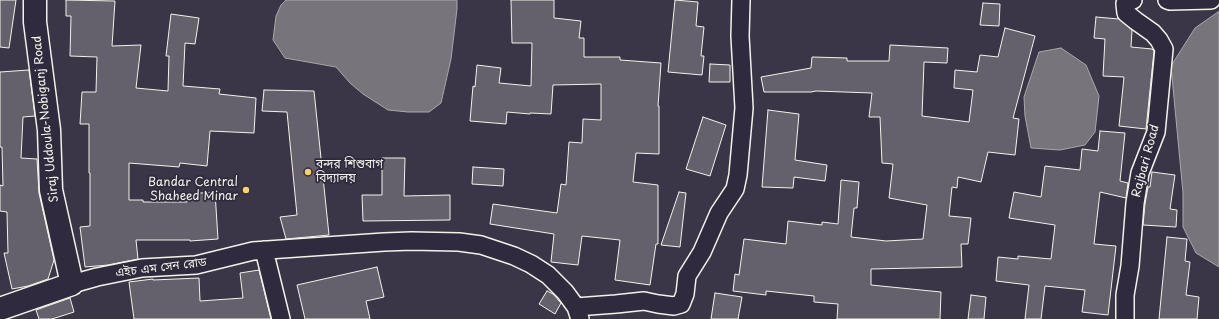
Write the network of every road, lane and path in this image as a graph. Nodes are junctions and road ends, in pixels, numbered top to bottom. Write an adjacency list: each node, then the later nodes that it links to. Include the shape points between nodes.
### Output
1 (35, 0): 7 (main road, Siraj Uddoula-Nobiganj Road, via 35,22 49,130 51,190)
2 (741, 0): 9 (street, via 744,108 738,175 735,189 719,213 702,252 687,276 681,304 669,305 644,300)
3 (1167, 0): 4 (street)
4 (1211, 0)
5 (1126, 1): 11 (street, Rajbari Road, via 1126,13 1153,34 1164,49 1156,132 1140,173 1135,203)
6 (264, 250): 7 (street, এইচ এম সেন রোড, via 196,265 134,270); 9 (street, এইচ এম সেন রোড, via 411,241 481,245 514,256 548,275 565,292); 10 (street)
7 (72, 284): 8 (main road, এইচ এম সেন রোড)
8 (0, 309)
9 (578, 313)
10 (281, 319)
11 (1124, 319)

